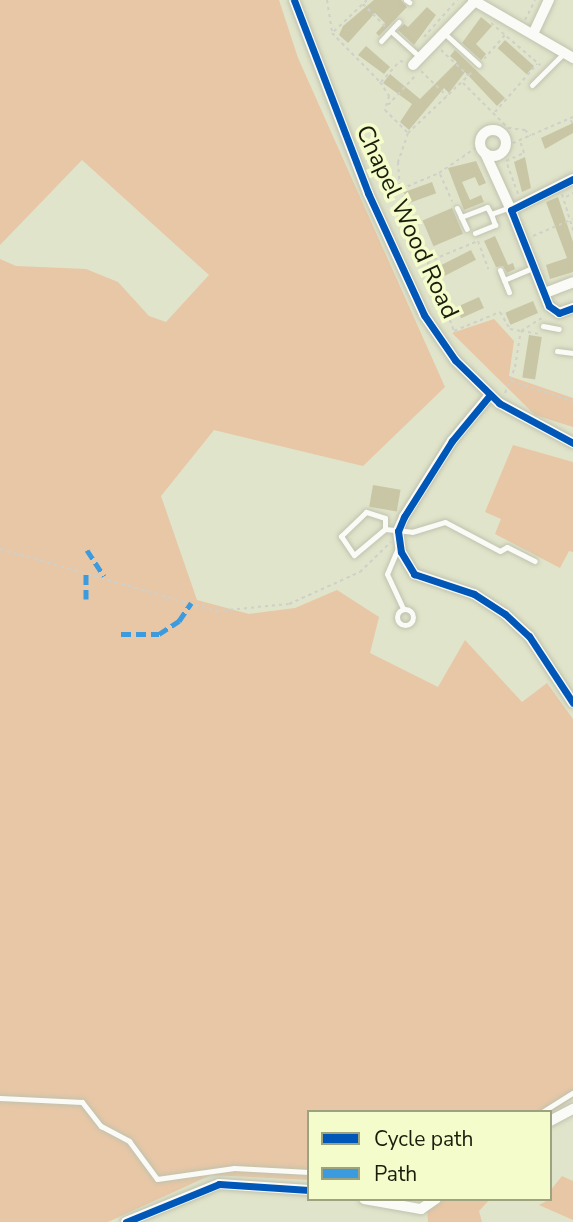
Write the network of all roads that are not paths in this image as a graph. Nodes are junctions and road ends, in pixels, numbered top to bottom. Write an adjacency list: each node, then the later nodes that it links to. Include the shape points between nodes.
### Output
1 (294, 0): 32 (street, Chapel Wood Road, via 368,193 424,315 455,360)
2 (549, 0): 7 (street)
3 (474, 1): 6 (street); 7 (street)
4 (399, 22): 5 (lane)
5 (391, 31): 8 (lane); 10 (lane)
6 (444, 33): 10 (street); 11 (lane)
7 (533, 34): 9 (street)
8 (381, 41)
9 (568, 56): 12 (lane)
10 (417, 61)
11 (478, 65)
12 (532, 85)
13 (482, 149): 13 (street, via 486,131 505,130 506,146 496,156); 15 (street)
14 (573, 179): 15 (street)
15 (514, 207): 17 (lane); 21 (street)
16 (457, 208): 18 (lane)
17 (491, 214): 18 (lane, via 487,207); 20 (lane, via 495,225)
18 (461, 217): 19 (lane)
19 (467, 229)
20 (475, 233)
21 (534, 267): 23 (lane); 26 (street)
22 (500, 270): 23 (lane)
23 (503, 280): 25 (lane)
24 (573, 282): 26 (street)
25 (509, 292)
26 (545, 293): 28 (street, via 549,306)
27 (573, 308): 28 (street)
28 (559, 313): 29 (lane, via 556,328)
29 (543, 326)
30 (557, 351): 31 (lane)
31 (573, 353)
32 (490, 395): 33 (street, Chapel Wood Road); 35 (street, via 452,441)
33 (573, 443)
34 (385, 529): 34 (lane, via 354,555 341,536 366,512 385,517); 35 (lane)
35 (399, 537): 36 (lane, via 445,522 500,551 507,547); 37 (lane, via 387,574); 38 (street, via 414,574 474,594 529,636)
36 (535, 561)
37 (402, 608)
38 (573, 703)
39 (573, 1093): 42 (lane)
40 (0, 1098): 44 (lane, via 82,1101 101,1126 129,1141 157,1179 234,1168)
41 (573, 1109): 43 (street)
42 (545, 1110)
43 (552, 1120)
44 (307, 1172)
45 (307, 1190): 49 (street, via 219,1184)
46 (375, 1201): 48 (street)
47 (433, 1201): 48 (street)
48 (421, 1209): 50 (street)
49 (126, 1222)
50 (425, 1222)

